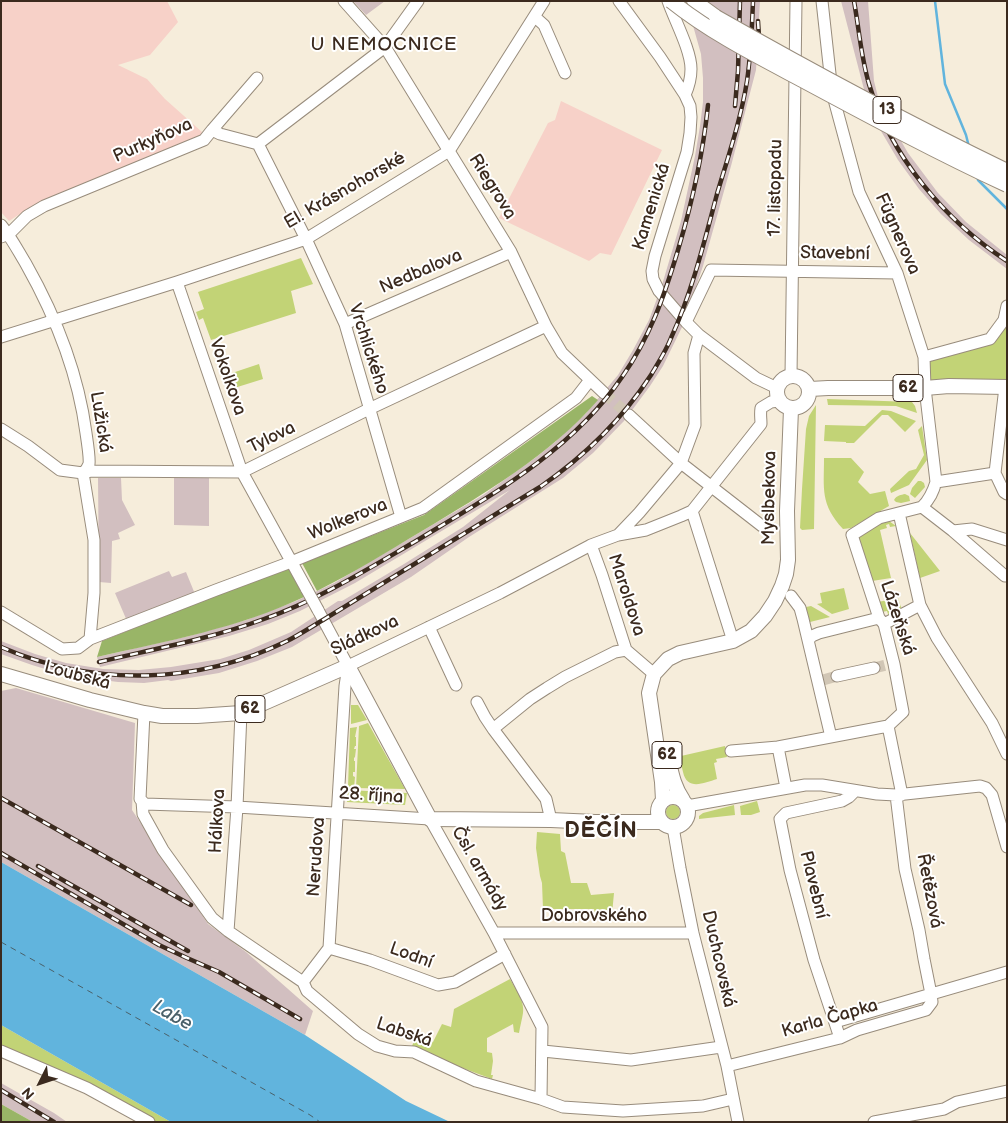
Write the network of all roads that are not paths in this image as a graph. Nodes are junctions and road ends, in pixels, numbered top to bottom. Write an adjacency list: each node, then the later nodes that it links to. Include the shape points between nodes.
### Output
1 (344, 1): 12 (street, Riegrova)
2 (418, 1): 12 (street)
3 (544, 1): 10 (street, El. Krásnohorské)
4 (619, 1): 15 (street, Kamenická)
5 (669, 1): 15 (street, via 691,67); 20 (main road, 13, bridge, via 761,58)
6 (694, 1): 11 (main road)
7 (700, 1): 11 (main road, 13)
8 (796, 1): 24 (street, 17. listopadu)
9 (822, 1): 25 (street, Fügnerova, via 832,92 859,192)
10 (535, 17): 13 (street, via 544,25); 18 (street, El. Krásnohorské)
11 (716, 17): 19 (main road, 13, bridge, via 872,103)
12 (385, 47): 17 (street); 18 (street, Riegrova)
13 (565, 73)
14 (258, 78): 16 (street)
15 (685, 96): 29 (street, Kamenická, via 691,116 687,152 652,271 659,291)
16 (212, 130): 17 (street, Purkyňova); 21 (street, Purkyňova, via 204,140 44,206)
17 (258, 144): 22 (street, Vrchlického)
18 (449, 151): 22 (street, El. Krásnohorské); 23 (street, Riegrova)
19 (1007, 171)
20 (1007, 186)
21 (4, 232): 28 (street, Lužická)
22 (306, 239): 26 (street, El. Krásnohorské); 30 (street, Vrchlického)
23 (511, 252): 30 (street, Nedbalova); 31 (street, Riegrova)
24 (792, 271): 25 (street, Stavební); 29 (street, Stavební, via 711,270); 35 (street, 17. listopadu)
25 (897, 273): 34 (street, Fügnerova)
26 (177, 282): 28 (street, El. Krásnohorské); 47 (street, Vokolkova)
27 (1007, 306): 34 (street, via 1004,320 990,339)
28 (54, 320): 33 (street, El. Krásnohorské); 48 (street, Lužická, via 73,370 82,406 89,464)
29 (686, 322): 32 (street, Kamenická)
30 (345, 324): 42 (street, Vrchlického)
31 (546, 326): 36 (street, Riegrova, via 562,353); 42 (street, Tylova)
32 (699, 335): 41 (street, Kamenická); 46 (street, via 694,353 695,425)
33 (1, 336)
34 (924, 357): 38 (street, Fügnerova)
35 (791, 376): 39 (main road, via 799,377); 41 (main road, via 780,382)
36 (590, 380): 40 (street, Riegrova); 56 (street, Wolkerova, via 576,398 423,508)
37 (1006, 387): 38 (main road, 62); 49 (street)
38 (925, 388): 39 (main road, 62); 50 (street, Fügnerova)
39 (810, 389): 43 (main road, via 805,404)
40 (604, 393)
41 (778, 395): 43 (main road, via 784,406); 51 (street, via 761,408 760,424)
42 (369, 409): 47 (street, Tylova); 56 (street, Vrchlického)
43 (791, 409): 64 (main road, Myslbekova)
44 (629, 416): 46 (street)
45 (1, 429): 48 (street, Tylova, via 60,470)
46 (681, 463): 51 (street); 59 (street)
47 (242, 472): 48 (street, Tylova); 62 (street, Vokolkova)
48 (83, 473): 69 (street, Lužická, via 94,540)
49 (995, 473): 50 (street); 52 (street)
50 (936, 482): 53 (street, via 932,495)
51 (711, 486): 54 (street); 57 (street)
52 (1007, 494)
53 (922, 507): 55 (street); 58 (street)
54 (692, 510): 59 (street, Sládkova, via 646,530); 71 (street)
55 (899, 513): 65 (street); 67 (street, Lázeňská, via 879,518 852,535)
56 (401, 517): 62 (street, Wolkerova)
57 (762, 526)
58 (954, 531): 60 (street, via 972,529); 63 (street)
59 (618, 535): 61 (street, Sládkova)
60 (1007, 540)
61 (591, 545): 68 (street, Sládkova); 72 (street, Maroldova)
62 (291, 562): 69 (street, Wolkerova); 73 (street, Vokolkova, bridge)
63 (1005, 576)
64 (787, 591): 70 (street, via 800,608); 71 (main road, Myslbekova, via 775,601 757,626)
65 (920, 605): 67 (street); 88 (street, via 937,638 992,723)
66 (1, 612): 69 (street, Wolkerova, via 62,649 78,648)
67 (881, 621): 70 (street, via 818,633); 83 (street, Lázeňská, via 903,712)
68 (429, 627): 73 (street, Sládkova); 78 (street)
69 (90, 639)
70 (808, 640): 85 (street)
71 (733, 641): 76 (main road, Myslbekova, via 668,658)
72 (626, 650): 76 (street, Maroldova); 84 (street, via 615,652 565,677 530,699)
73 (348, 666): 82 (main road, Sládkova / 62); 96 (street, Nerudova); 97 (main road, Čsl. armády)
74 (874, 668): 77 (street)
75 (1, 674): 81 (main road, Loubská / 62)
76 (654, 674): 80 (main road, 62, via 650,693)
77 (837, 676)
78 (456, 684)
79 (477, 702): 84 (street)
80 (653, 709): 92 (main road, 62, via 662,782); 94 (main road, 62, via 661,728 676,791)
81 (144, 713): 82 (main road, Sládkova / 62, via 162,716); 93 (street, Labská, via 140,799)
82 (241, 713): 95 (street, Hálkova)
83 (888, 726): 85 (street); 91 (street, Řetězová)
84 (494, 729): 98 (street, via 546,799)
85 (831, 737): 86 (street)
86 (778, 747): 87 (street); 89 (street)
87 (731, 751)
88 (1007, 754)
89 (786, 788): 90 (street, via 805,784); 94 (street)
90 (855, 791): 91 (street); 110 (street, Plavební, via 842,801 786,813 780,819 814,960)
91 (899, 795): 101 (street, via 986,788 994,800); 109 (street, Řetězová, via 905,869)
92 (661, 802): 94 (main road, via 671,796); 99 (main road, 28. října, via 650,811); 100 (main road, via 658,810)
93 (144, 803): 95 (street, 28. října); 102 (street, Labská, via 143,814 163,850 212,918)
94 (685, 803): 100 (main road, via 686,820 680,825)
95 (237, 807): 96 (street, 28. října); 102 (street, Hálkova)
96 (338, 813): 97 (street, 28. října); 105 (street, Nerudova)
97 (430, 819): 98 (main road, 28. října); 103 (street, Čsl. armády)
98 (551, 820): 99 (main road, 28. října)
99 (594, 822): 100 (main road, 28. října)
100 (667, 824): 104 (street, Duchcovská)
101 (1007, 847)
102 (228, 931): 108 (street, Labská)
103 (494, 933): 104 (street, Dobrovského); 106 (street, Čsl. armády)
104 (693, 933): 112 (street, Duchcovská)
105 (329, 948): 106 (street, Lodní, via 438,985 455,982); 108 (street)
106 (505, 954): 114 (street, Čsl. armády, via 542,1027)
107 (1007, 972): 109 (street, Karla Čapka)
108 (303, 982): 117 (street, Labská, via 307,991 332,1013 377,1046 414,1052 476,1081)
109 (931, 994): 110 (street, Karla Čapka); 111 (street, Karla Čapka, via 932,1002 926,1010)
110 (835, 1022): 111 (street, Plavební)
111 (840, 1038): 115 (street, Karla Čapka)
112 (721, 1047): 114 (street, via 630,1060); 115 (street, Duchcovská)
113 (1, 1051): 119 (street, via 87,1088)
114 (542, 1051): 117 (street, Čsl. armády)
115 (727, 1066): 118 (street, Duchcovská)
116 (1007, 1091): 121 (street, via 957,1102 944,1109)
117 (541, 1099): 118 (street, Labská, via 564,1107 623,1112 703,1106)
118 (733, 1099): 120 (street)
119 (149, 1122)
120 (738, 1122)
121 (874, 1122)

